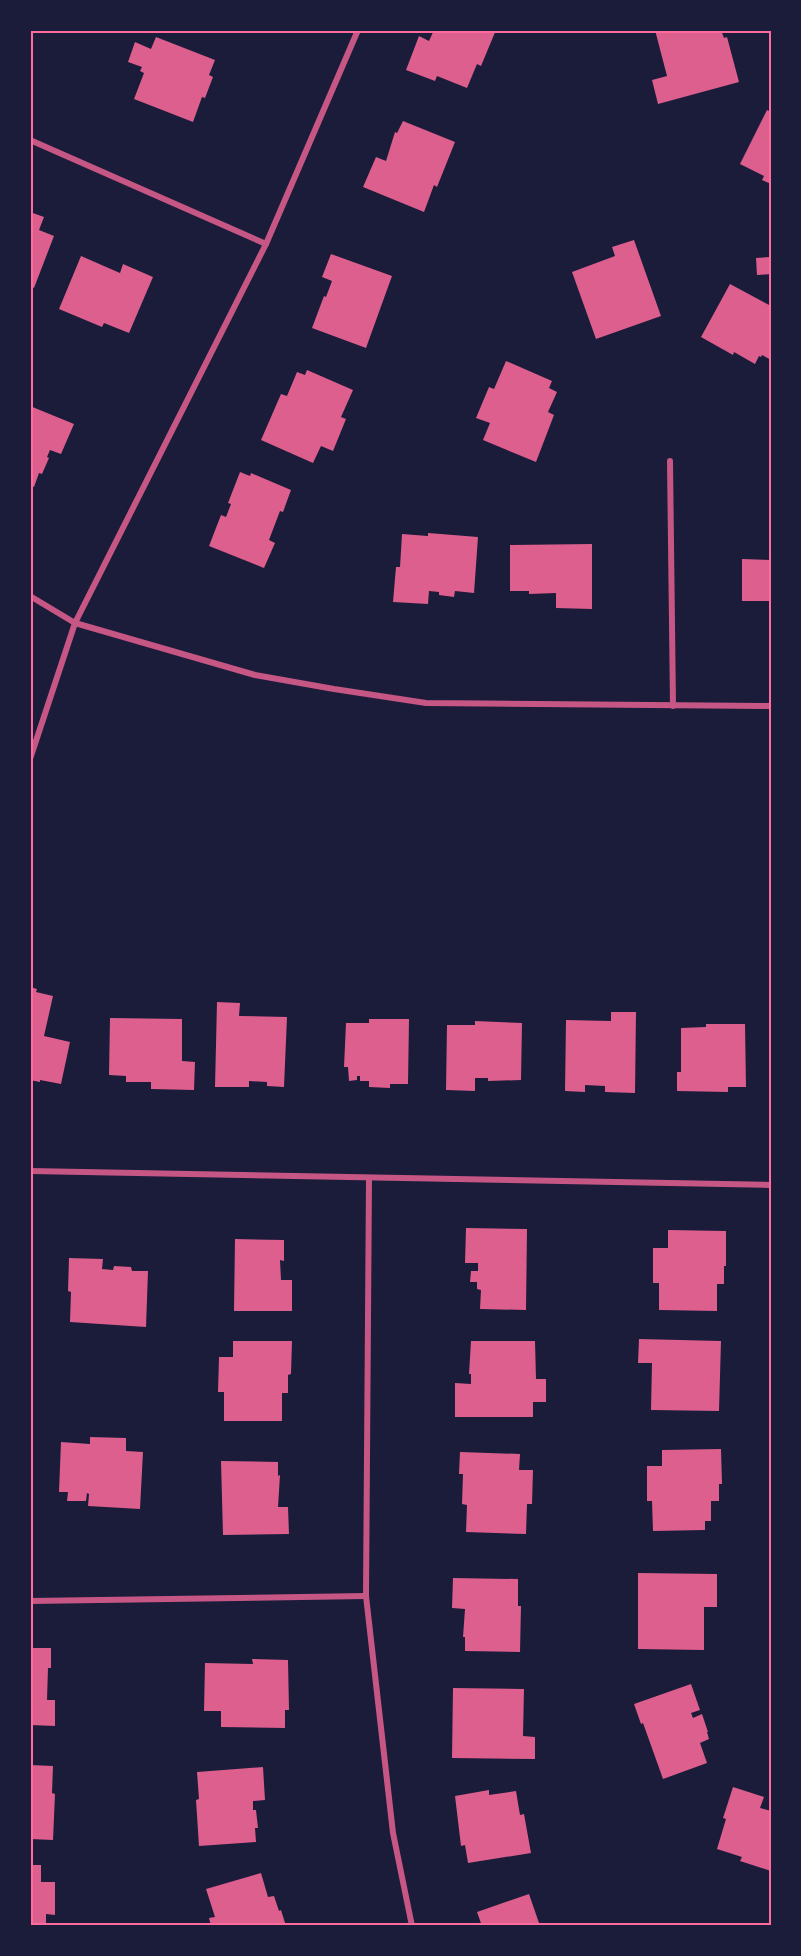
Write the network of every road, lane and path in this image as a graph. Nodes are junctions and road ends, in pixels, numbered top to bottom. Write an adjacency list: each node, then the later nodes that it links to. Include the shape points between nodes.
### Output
1 (358, 30): 3 (street)
2 (30, 140): 3 (street)
3 (266, 244): 6 (street)
4 (670, 461): 7 (street)
5 (30, 596): 6 (street)
6 (75, 623): 7 (street, via 255,675 426,703); 9 (street)
7 (673, 706): 8 (street)
8 (771, 706)
9 (30, 759)
10 (30, 1172): 11 (street)
11 (369, 1178): 12 (street); 13 (street)
12 (771, 1185)
13 (366, 1596): 14 (street); 15 (street, via 393,1833)
14 (30, 1601)
15 (412, 1926)

